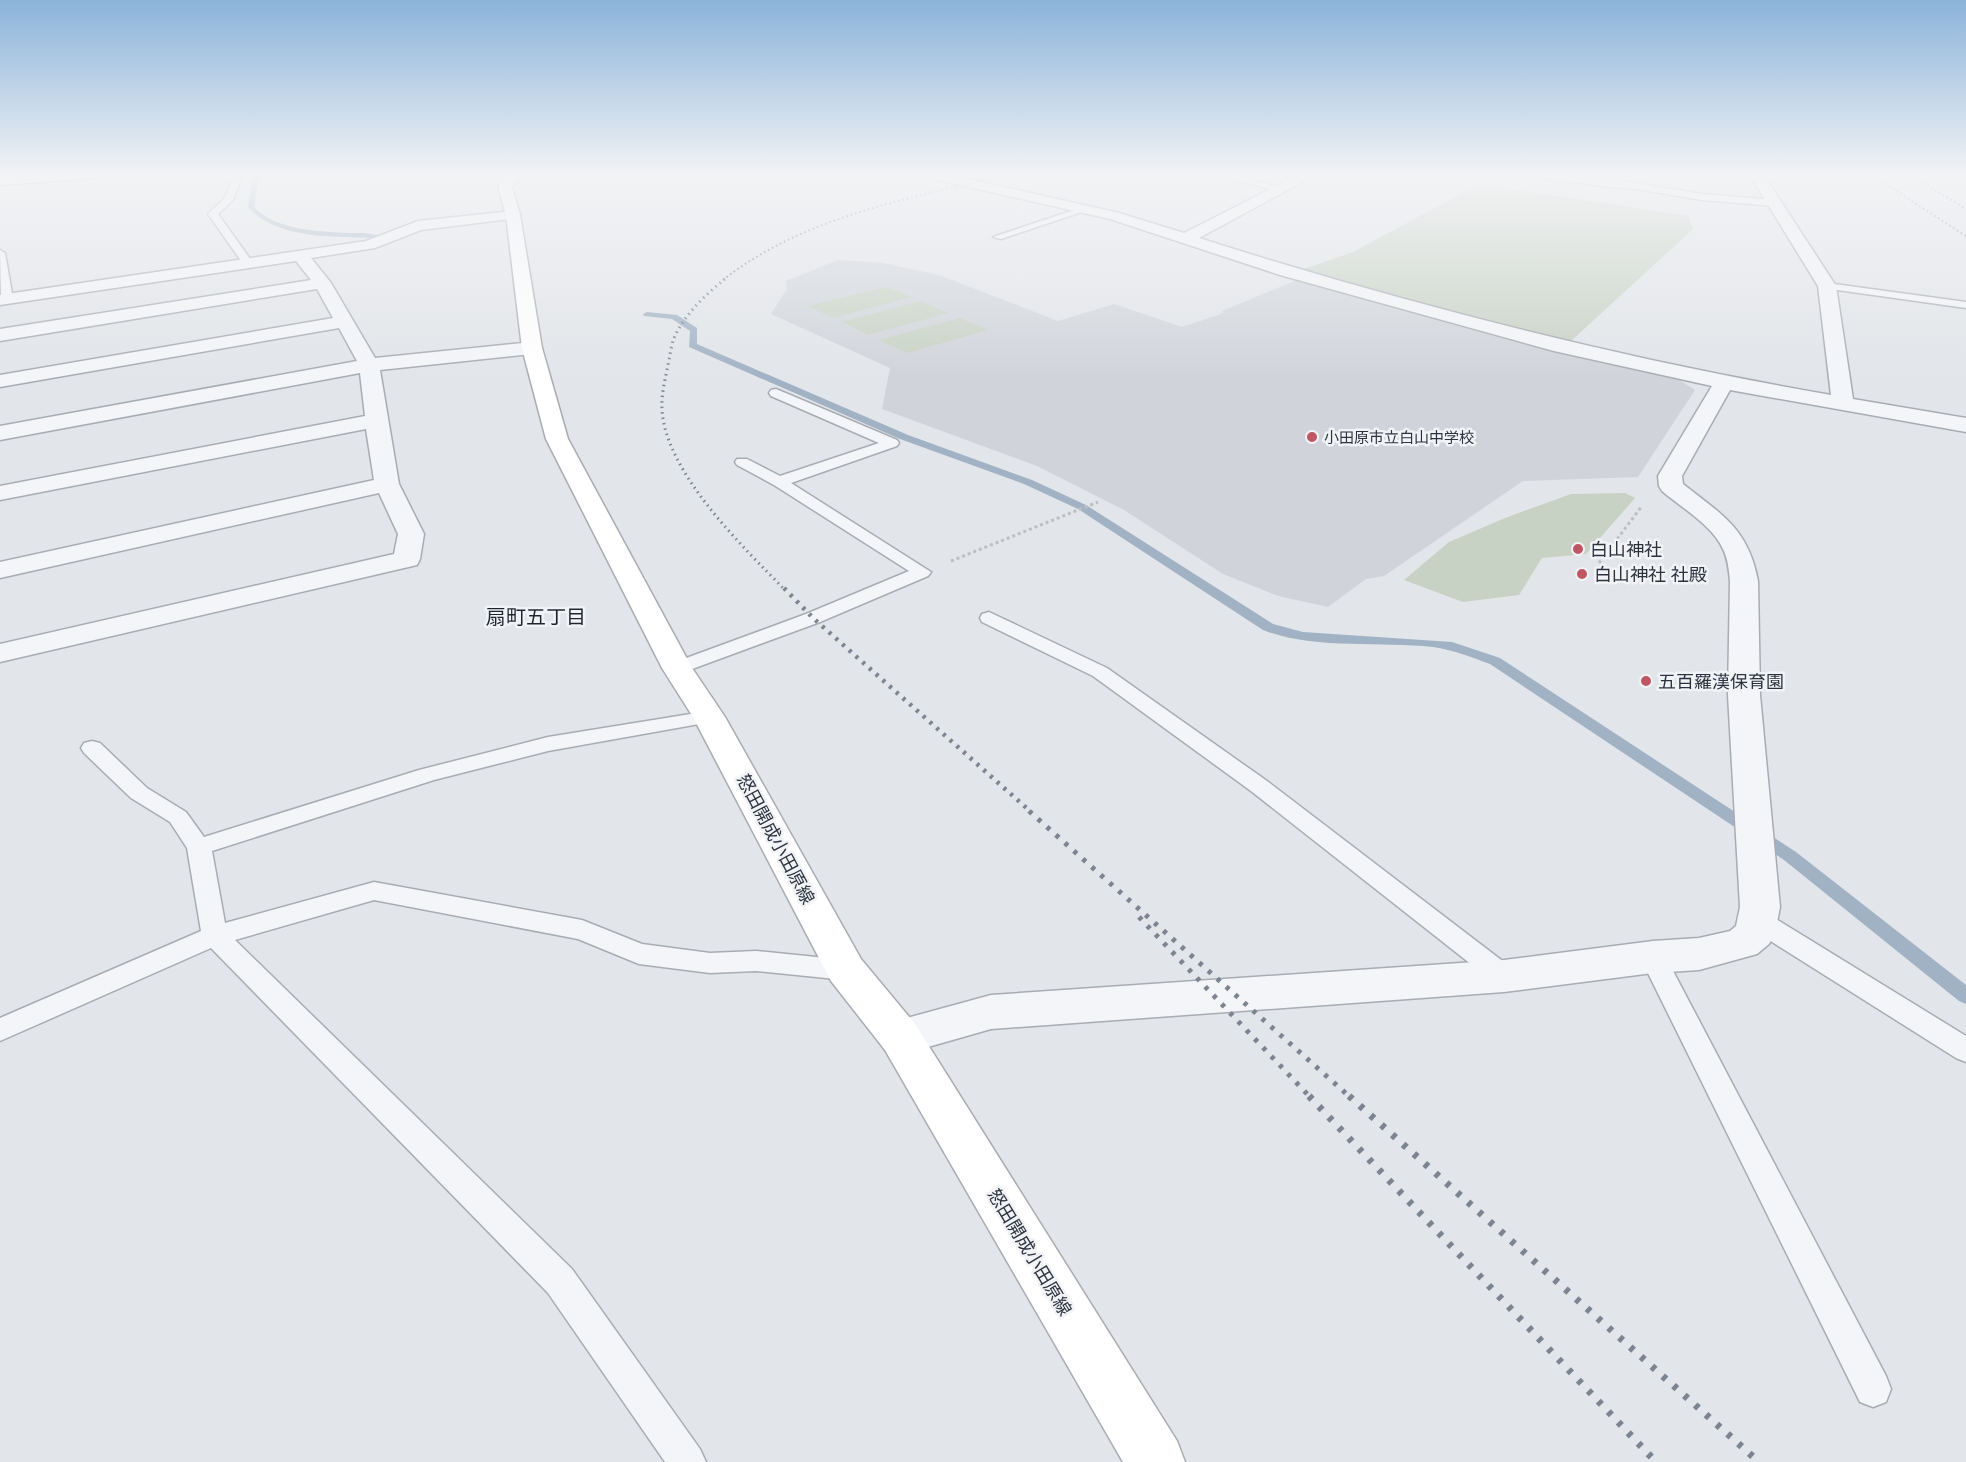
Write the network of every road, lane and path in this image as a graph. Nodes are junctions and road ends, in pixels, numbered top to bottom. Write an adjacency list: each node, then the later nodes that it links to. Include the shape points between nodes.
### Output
1 (233, 242): 8 (lane)
2 (376, 242): 7 (street)
3 (517, 242): 15 (main road, 怒田開成小田原線)
4 (1198, 242): 18 (street, via 1440,315)
5 (1799, 242): 10 (street)
6 (0, 253): 11 (lane)
7 (301, 256): 8 (street); 9 (street)
8 (248, 263): 11 (street)
9 (322, 284): 13 (street); 14 (street)
10 (1827, 286): 12 (lane); 20 (street)
11 (3, 300)
12 (1966, 305)
13 (344, 322): 16 (street); 17 (street)
14 (0, 335)
15 (532, 348): 16 (street); 35 (main road, 怒田開成小田原線, via 557,439)
16 (369, 365): 21 (street); 23 (street)
17 (0, 381)
18 (1724, 383): 20 (street); 27 (street, via 1670,476)
19 (776, 393): 25 (lane, via 892,443)
20 (1844, 404): 22 (street)
21 (376, 420): 26 (street); 28 (street)
22 (1966, 425)
23 (0, 433)
24 (742, 462): 25 (lane)
25 (779, 482): 32 (lane)
26 (387, 484): 31 (street); 34 (street, via 411,534 407,559)
27 (1671, 484): 30 (path, via 1655,488); 39 (street, via 1727,536 1741,563 1744,695)
28 (0, 493)
29 (1098, 502): 32 (path)
30 (1599, 563)
31 (0, 570)
32 (922, 572): 35 (lane, via 813,618)
33 (989, 618): 43 (lane, via 1100,672 1258,786)
34 (0, 653)
35 (677, 668): 36 (main road, 怒田開成小田原線)
36 (709, 717): 38 (lane, via 548,744 427,775); 42 (main road, 怒田開成小田原線)
37 (92, 748): 38 (lane, via 139,793 178,817)
38 (199, 847): 40 (lane)
39 (1759, 921): 41 (street, via 1755,933 1743,943 1699,954); 46 (lane)
40 (215, 936): 42 (lane, via 374,891 582,930 639,954 710,963 756,961); 44 (lane); 48 (lane, via 560,1281)
41 (1653, 957): 43 (street); 47 (lane)
42 (846, 970): 45 (main road, 怒田開成小田原線)
43 (1504, 976): 45 (street, via 991,1012)
44 (0, 1030)
45 (900, 1037): 49 (main road, 怒田開成小田原線)
46 (1966, 1050)
47 (1874, 1389)
48 (687, 1462)
49 (1156, 1462)

